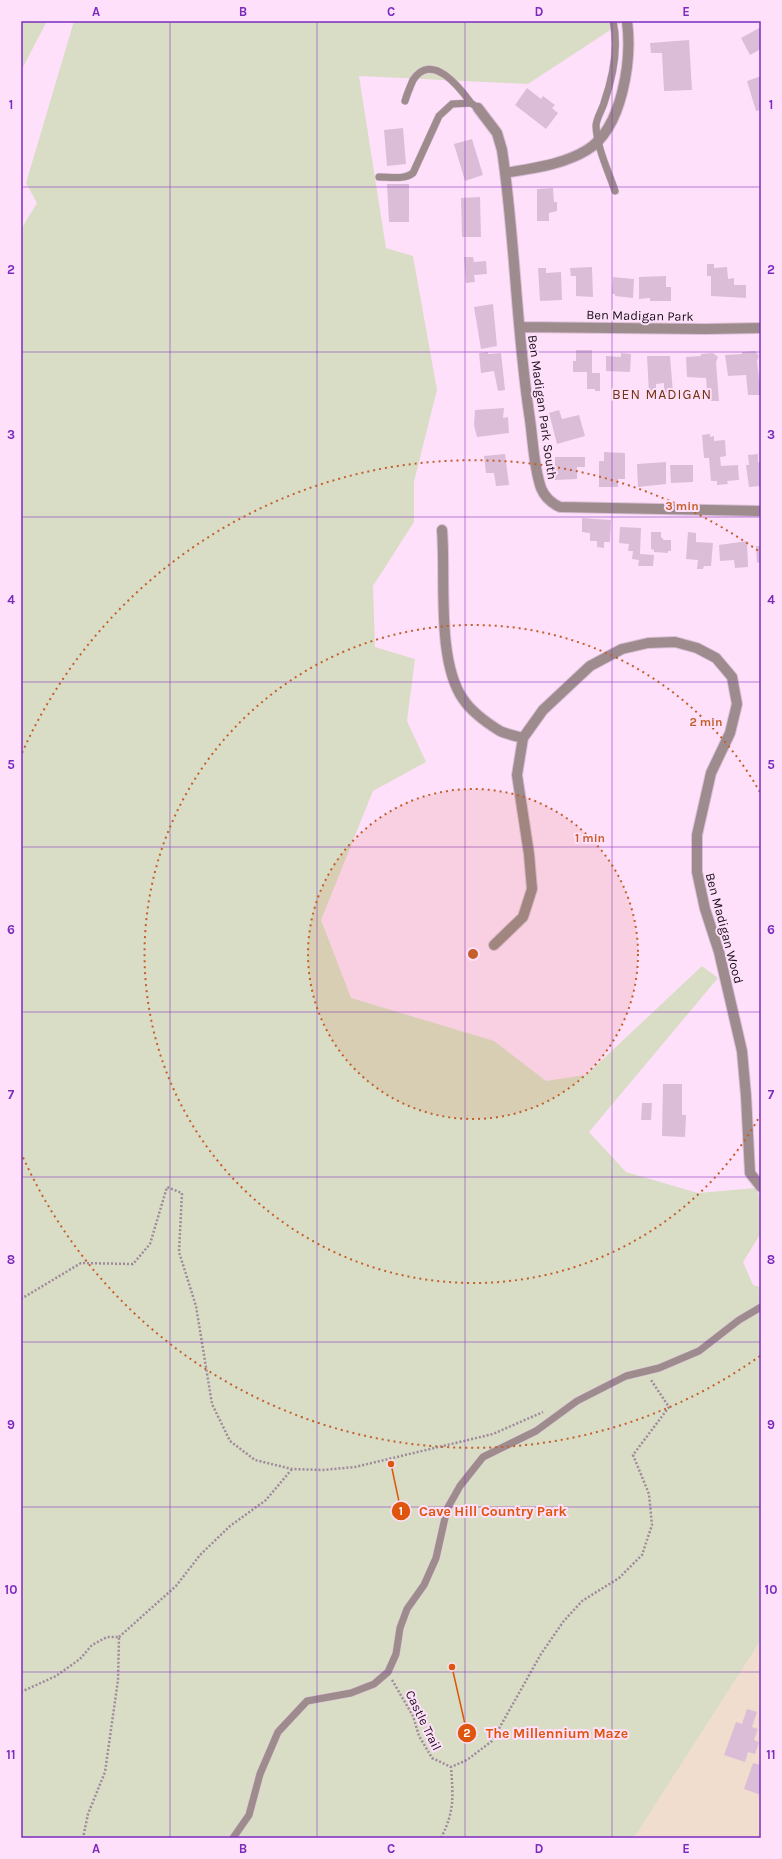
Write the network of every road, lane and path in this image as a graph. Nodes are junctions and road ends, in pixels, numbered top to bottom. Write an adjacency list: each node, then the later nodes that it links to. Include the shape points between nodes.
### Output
1 (613, 21): 5 (lane, via 616,34 613,69 596,124)
2 (627, 21): 5 (street, via 629,54 623,90 616,110)
3 (405, 101): 4 (lane, via 419,74 436,70 453,80)
4 (474, 105): 6 (street, Ben Madigan Park South, via 497,133); 7 (lane, via 452,104 446,108 439,116 413,173 409,176)
5 (598, 142): 6 (street, via 578,155 556,164); 8 (lane)
6 (506, 173): 9 (street, Ben Madigan Park South)
7 (379, 178)
8 (615, 191)
9 (520, 327): 10 (street, Ben Madigan Park); 11 (street, Ben Madigan Park South, via 538,473 541,488 553,504 560,507)
10 (761, 328)
11 (761, 511)
12 (442, 530): 13 (street, via 447,652 454,682 463,699 479,716 500,731)
13 (523, 738): 14 (street, Ben Madigan Wood, via 517,775 532,889 523,917); 15 (street, Ben Madigan Wood, via 542,710 590,666 622,649 675,642 697,648 716,658 732,677 737,704 730,733 711,773 696,835 696,872 719,952 742,1051 750,1173)
14 (494, 945)
15 (761, 1188)
16 (21, 1299): 20 (path, via 81,1263 133,1264 150,1244 167,1187 182,1193 180,1252 196,1306 212,1404 230,1441 255,1460)
17 (761, 1307): 18 (lane, via 739,1320 699,1351)
18 (645, 1372): 22 (lane, via 626,1376 577,1401 536,1431 483,1457 460,1486 447,1509 436,1558 424,1585 407,1610 400,1628 396,1654); 24 (path, via 669,1407 633,1455 649,1494 652,1525 642,1555 620,1578 582,1602 563,1622 541,1654 492,1740 468,1760)
19 (546, 1411): 20 (path, via 493,1434 355,1467)
20 (292, 1469): 21 (path, via 266,1500 230,1526 200,1555 176,1586)
21 (119, 1637): 23 (path, via 107,1636 92,1645 80,1659 56,1676); 25 (path, via 118,1680 106,1772 88,1814)
22 (388, 1672): 24 (path, Castle Trail, via 413,1716 419,1736 432,1758); 26 (lane, via 374,1684 351,1693 307,1701 278,1732 260,1774 250,1815)
23 (21, 1692)
24 (451, 1767): 27 (path, via 454,1802)
25 (83, 1838)
26 (233, 1838)
27 (441, 1838)

